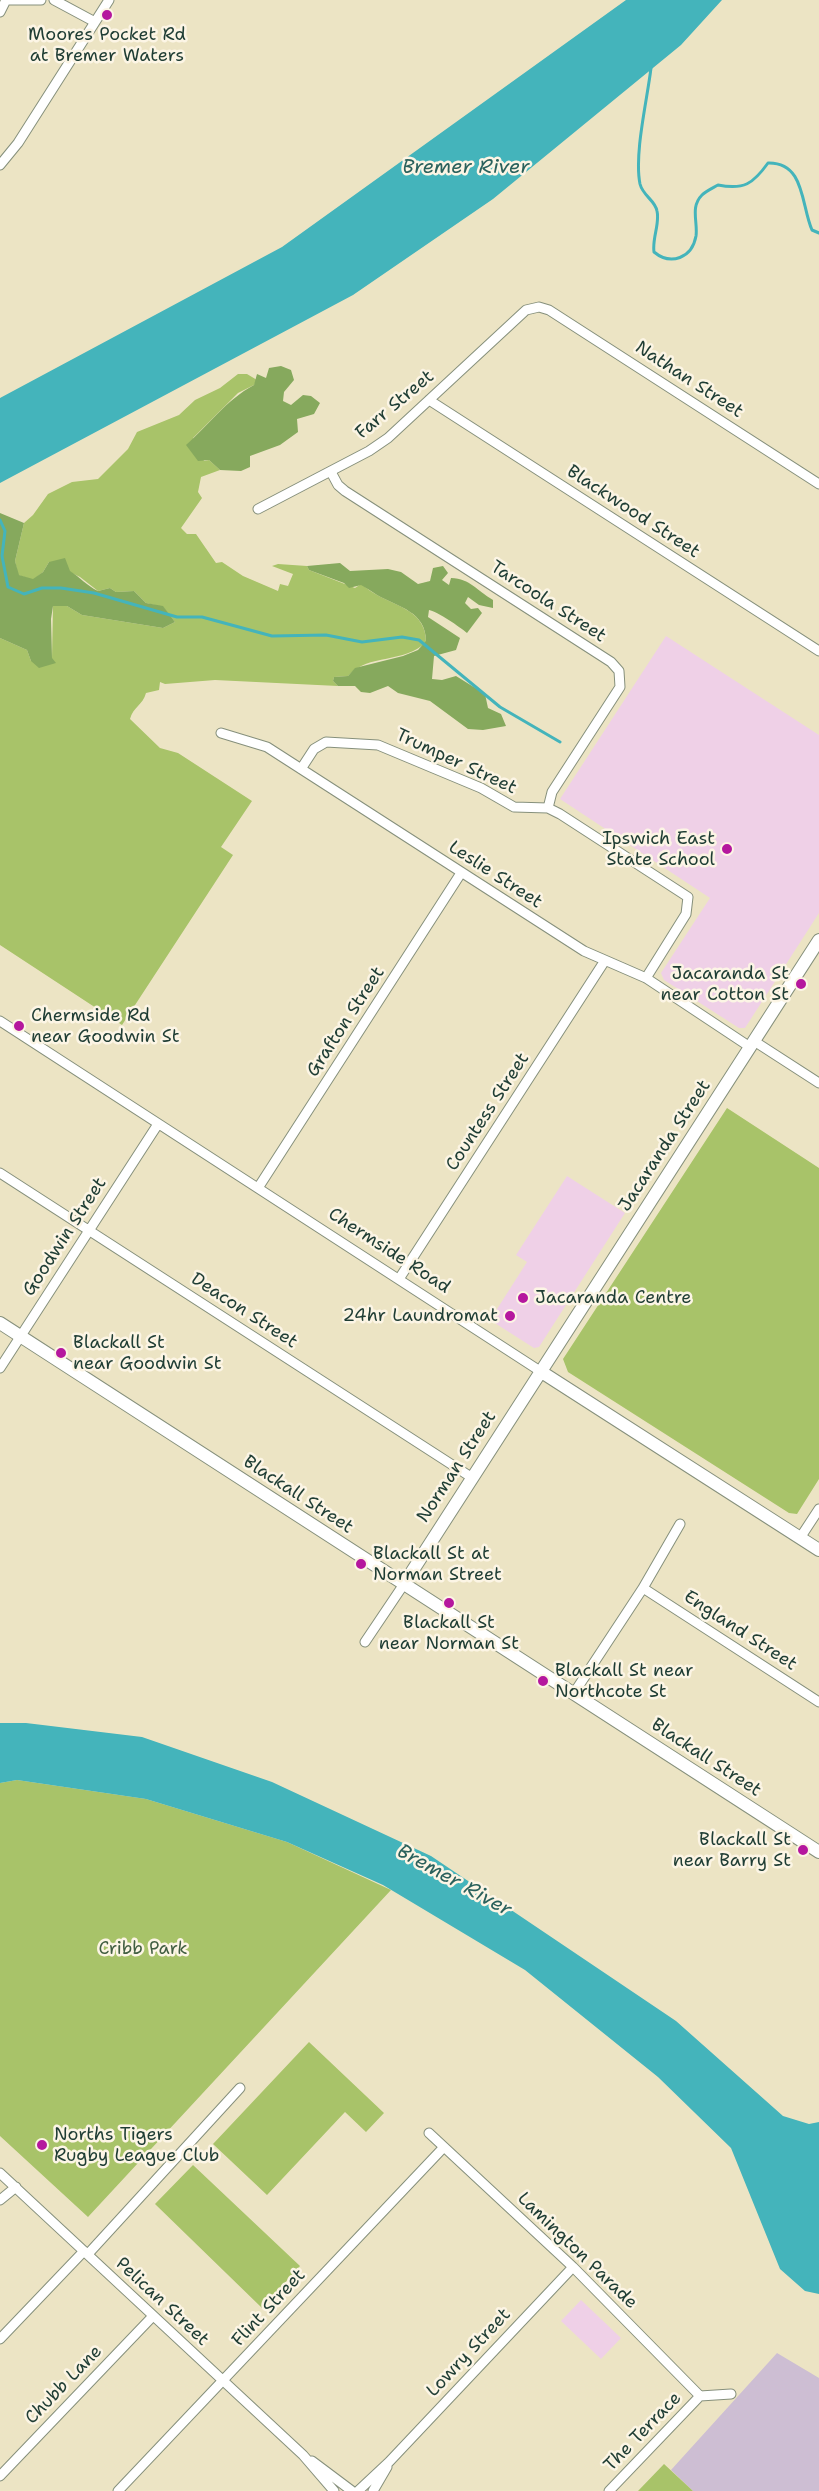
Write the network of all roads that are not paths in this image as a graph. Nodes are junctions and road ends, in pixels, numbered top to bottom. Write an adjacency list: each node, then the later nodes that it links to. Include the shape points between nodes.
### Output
1 (6, 0): 2 (street); 5 (street)
2 (41, 0)
3 (54, 0): 6 (street)
4 (109, 0): 6 (street)
5 (0, 12)
6 (95, 22): 7 (street)
7 (0, 165)
8 (539, 307): 9 (street, Farr Street, via 526,310); 11 (street, Nathan Street)
9 (429, 400): 10 (street, Farr Street, via 388,438); 13 (street, Blackwood Street)
10 (330, 471): 12 (street, Farr Street); 16 (street, Tarcoola Street, via 345,491 619,671 620,687 552,792)
11 (819, 484)
12 (258, 509)
13 (819, 651)
14 (221, 733): 15 (street, Leslie Street, via 267,747)
15 (301, 769): 16 (street, Trumper Street, via 322,743 373,744 481,788 514,807); 17 (street, Leslie Street)
16 (548, 808): 20 (street, via 683,892 689,901 686,914)
17 (461, 873): 19 (street, Leslie Street); 26 (street, Grafton Street)
18 (819, 940): 22 (street, Jacaranda Street)
19 (604, 962): 20 (street, Leslie Street); 28 (street, Countess Street)
20 (646, 978): 22 (street, Leslie Street)
21 (0, 1022): 24 (street, Chermside Road)
22 (752, 1044): 23 (street, Leslie Street); 32 (street, Jacaranda Street)
23 (819, 1083)
24 (158, 1124): 26 (street, Chermside Road); 27 (street, Goodwin Street)
25 (0, 1173): 27 (street, Deacon Street)
26 (258, 1188): 28 (street, Chermside Road)
27 (89, 1231): 30 (street, Goodwin Street); 33 (street, Deacon Street)
28 (399, 1279): 32 (street, Chermside Road)
29 (0, 1323): 30 (street, Blackall Street)
30 (20, 1336): 31 (street, Goodwin Street); 38 (street, Blackall Street)
31 (0, 1368)
32 (540, 1371): 33 (street, Norman Street); 36 (street, Chermside Road)
33 (471, 1477): 38 (street, Norman Street)
34 (819, 1509): 36 (street)
35 (681, 1524): 39 (street)
36 (800, 1538): 37 (street, Chermside Road)
37 (819, 1550)
38 (404, 1584): 40 (street, Norman Street); 41 (street, Blackall Street)
39 (643, 1588): 41 (street); 42 (street, England Street)
40 (365, 1642)
41 (574, 1693): 43 (street, Blackall Street)
42 (819, 1702)
43 (819, 1852)
44 (240, 2088): 50 (street)
45 (429, 2133): 46 (street, Lamington Parade)
46 (444, 2147): 51 (street, Lamington Parade); 54 (street, Flint Street)
47 (0, 2173): 48 (street, Pelican Street)
48 (16, 2187): 49 (street); 50 (street, Pelican Street)
49 (0, 2200)
50 (86, 2252): 52 (street, Pelican Street); 53 (street)
51 (573, 2267): 56 (street, Lamington Parade); 58 (street, Lowry Street)
52 (153, 2316): 54 (street, Pelican Street); 59 (street, Chubb Lane)
53 (0, 2339)
54 (223, 2381): 57 (street, Pelican Street); 60 (street, Flint Street)
55 (731, 2394): 56 (street)
56 (700, 2396): 65 (street, The Terrace)
57 (303, 2455): 61 (street, Pelican Street); 62 (street, Pelican Street)
58 (389, 2462): 63 (street, Lowry Street); 64 (street, Lowry Street)
59 (0, 2476)
60 (118, 2491)
61 (334, 2491)
62 (352, 2491)
63 (358, 2491)
64 (373, 2491)
65 (609, 2491)

